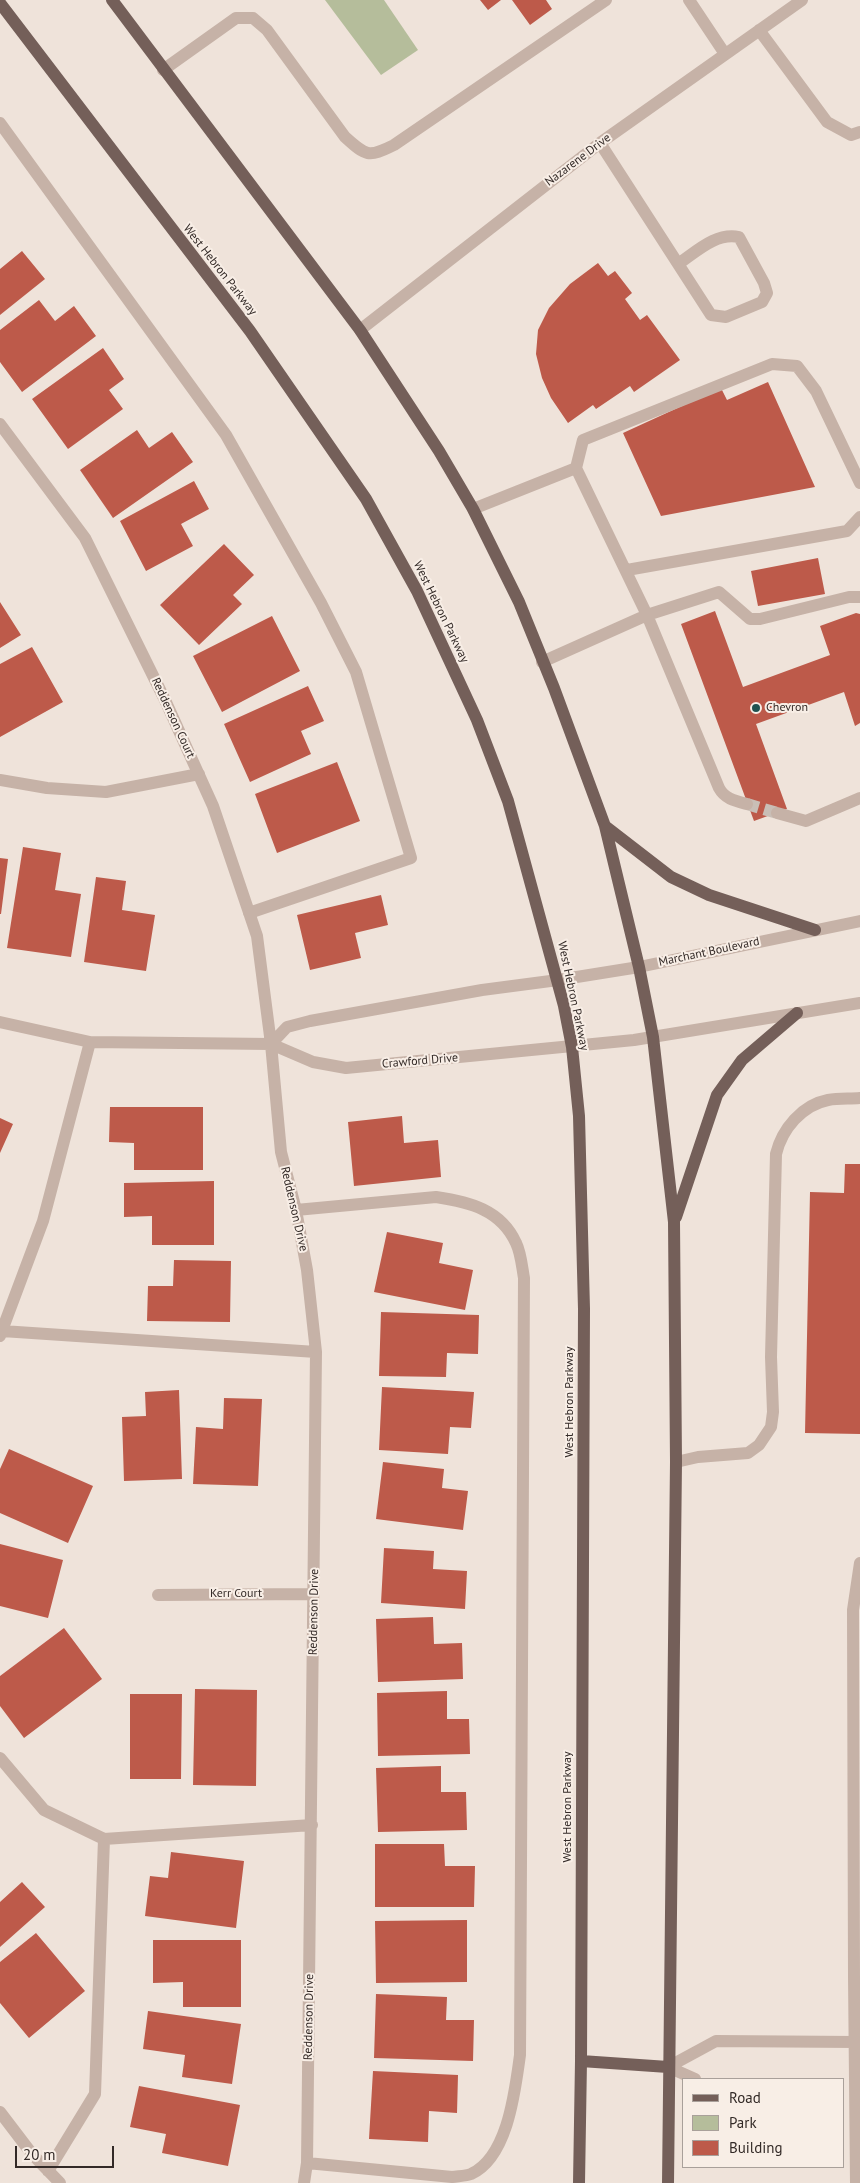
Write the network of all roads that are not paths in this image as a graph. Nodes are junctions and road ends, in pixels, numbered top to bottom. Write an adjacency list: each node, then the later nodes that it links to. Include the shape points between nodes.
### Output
1 (112, 0): 8 (main road)
2 (606, 0): 8 (street, via 394,145 376,154 360,151 344,137 267,30 253,18 236,18)
3 (689, 0): 7 (street)
4 (802, 0): 6 (street, Nazarene Drive)
5 (0, 4): 33 (main road, West Hebron Parkway, via 250,331 366,499 417,591 477,720 508,801)
6 (759, 30): 7 (street, Nazarene Drive); 10 (street, via 827,122 852,135)
7 (725, 54): 11 (street, Nazarene Drive)
8 (163, 70): 13 (main road)
9 (0, 123): 29 (street, via 226,435 356,672 411,858)
10 (860, 132)
11 (600, 143): 12 (street); 13 (street, Nazarene Drive)
12 (678, 264): 12 (street, via 711,315 726,317 762,302 766,293 764,283 739,237 716,238)
13 (360, 330): 17 (main road)
14 (0, 424): 23 (street, Reddenson Court, via 85,538)
15 (576, 468): 16 (street, via 583,440 772,364 797,366 816,391); 17 (street); 19 (street)
16 (860, 482)
17 (473, 509): 22 (main road, via 519,602)
18 (860, 517): 19 (street, via 847,531)
19 (627, 570): 21 (street)
20 (860, 597): 21 (street, via 760,619 750,618 719,592)
21 (647, 615): 22 (street); 26 (street, via 719,788 730,799)
22 (542, 662): 28 (main road)
23 (199, 774): 24 (street, via 106,792 47,788); 29 (street, Reddenson Court, via 214,806)
24 (0, 780)
25 (860, 798): 27 (street, via 806,820)
26 (747, 804)
27 (776, 813)
28 (605, 826): 31 (main road, via 671,877 710,895); 32 (main road)
29 (249, 913): 39 (street, Reddenson Court, via 257,936)
30 (860, 921): 31 (street, Marchant Boulevard)
31 (815, 930): 32 (street, Marchant Boulevard)
32 (639, 967): 33 (street, Marchant Boulevard); 37 (main road)
33 (558, 980): 39 (street, via 482,990 310,1021 286,1027); 40 (main road, West Hebron Parkway)
34 (860, 1003): 35 (street)
35 (797, 1013): 37 (street); 43 (main road, via 742,1060 717,1095)
36 (0, 1022): 38 (street, Crawford Drive)
37 (653, 1037): 40 (street); 43 (main road)
38 (90, 1042): 39 (street, Crawford Drive); 44 (street, via 43,1220)
39 (272, 1044): 40 (street, Crawford Drive, via 312,1062 346,1068); 42 (street, Reddenson Drive, via 281,1152)
40 (572, 1047): 56 (main road, West Hebron Parkway, via 579,1116 584,1308)
41 (860, 1098): 46 (street, via 818,1103 800,1114 780,1139 776,1154 771,1427 759,1445 748,1453)
42 (296, 1210): 45 (street, Reddenson Drive, via 307,1270); 61 (street, via 436,1197 457,1200 483,1208 500,1219 517,1244 524,1278 520,2056 509,2118 488,2160 471,2174 452,2177)
43 (674, 1222): 46 (main road)
44 (1, 1333): 45 (street)
45 (316, 1352): 49 (street, Reddenson Drive)
46 (676, 1462): 57 (main road)
47 (860, 1563): 53 (street, via 853,1610)
48 (158, 1594): 49 (street, Kerr Court)
49 (314, 1594): 51 (street, Reddenson Drive)
50 (0, 1758): 52 (street, via 44,1810)
51 (312, 1825): 52 (street); 61 (street, Reddenson Drive)
52 (104, 1839): 62 (street, via 95,2094)
53 (857, 1883): 54 (street)
54 (857, 1976): 55 (street)
55 (855, 2042): 57 (street, via 716,2041); 59 (street)
56 (581, 2061): 57 (main road); 65 (main road, West Hebron Parkway)
57 (668, 2067): 58 (street); 66 (main road)
58 (693, 2078)
59 (850, 2090): 67 (street)
60 (0, 2112): 62 (street)
61 (307, 2163): 64 (street, Reddenson Drive)
62 (48, 2171): 63 (street)
63 (60, 2183)
64 (304, 2183)
65 (579, 2183)
66 (668, 2183)
67 (856, 2183)

